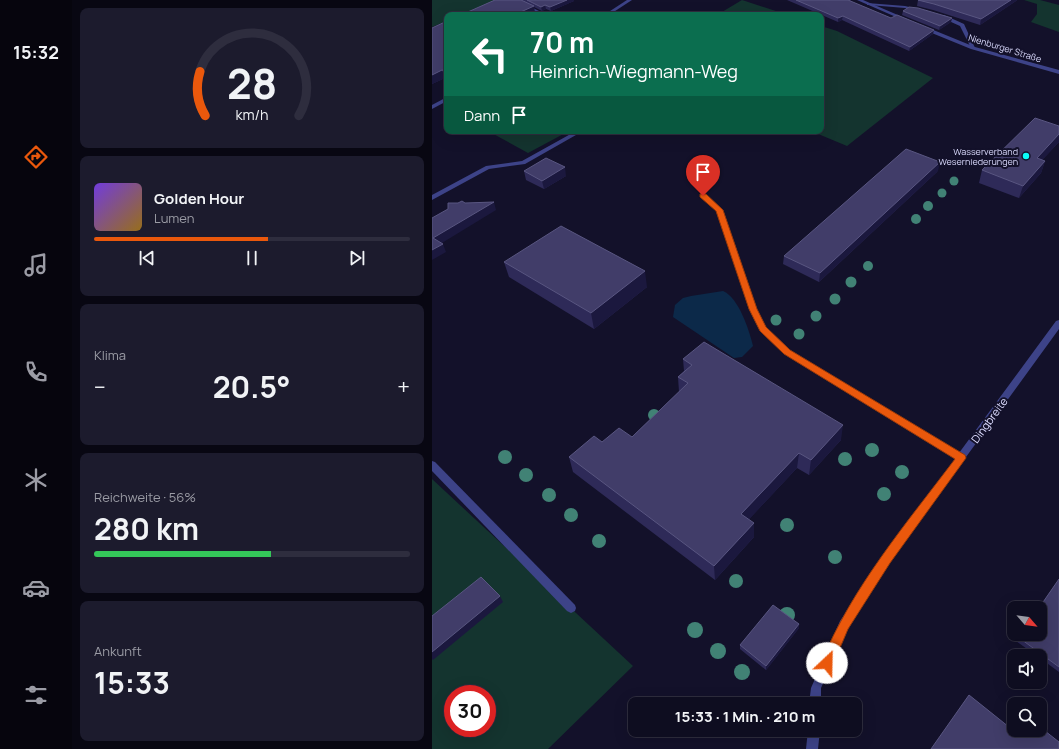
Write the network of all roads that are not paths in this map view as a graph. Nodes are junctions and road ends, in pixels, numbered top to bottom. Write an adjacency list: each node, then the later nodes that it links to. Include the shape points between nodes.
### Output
1 (513, 0): 5 (street)
2 (630, 0): 6 (street)
3 (859, 0): 4 (street)
4 (869, 4): 7 (street, via 905,6); 9 (street)
5 (539, 12)
6 (611, 12)
7 (926, 12)
8 (939, 15): 11 (street, via 962,25)
9 (909, 21)
10 (916, 24): 11 (street, Nienburger Straße)
11 (973, 48): 12 (street, Nienburger Straße)
12 (1059, 72)
13 (444, 101): 14 (street)
14 (432, 107)
15 (575, 134): 17 (street, via 523,163 488,167)
16 (703, 196): 19 (street, via 720,210 753,309 763,329 787,352)
17 (432, 198)
18 (1059, 323): 19 (street, Dingbreite)
19 (961, 458): 22 (street, Dingbreite, via 886,560 844,625 816,688)
20 (432, 465): 21 (street)
21 (571, 608)
22 (815, 697)
23 (813, 737): 24 (street)
24 (812, 749)

